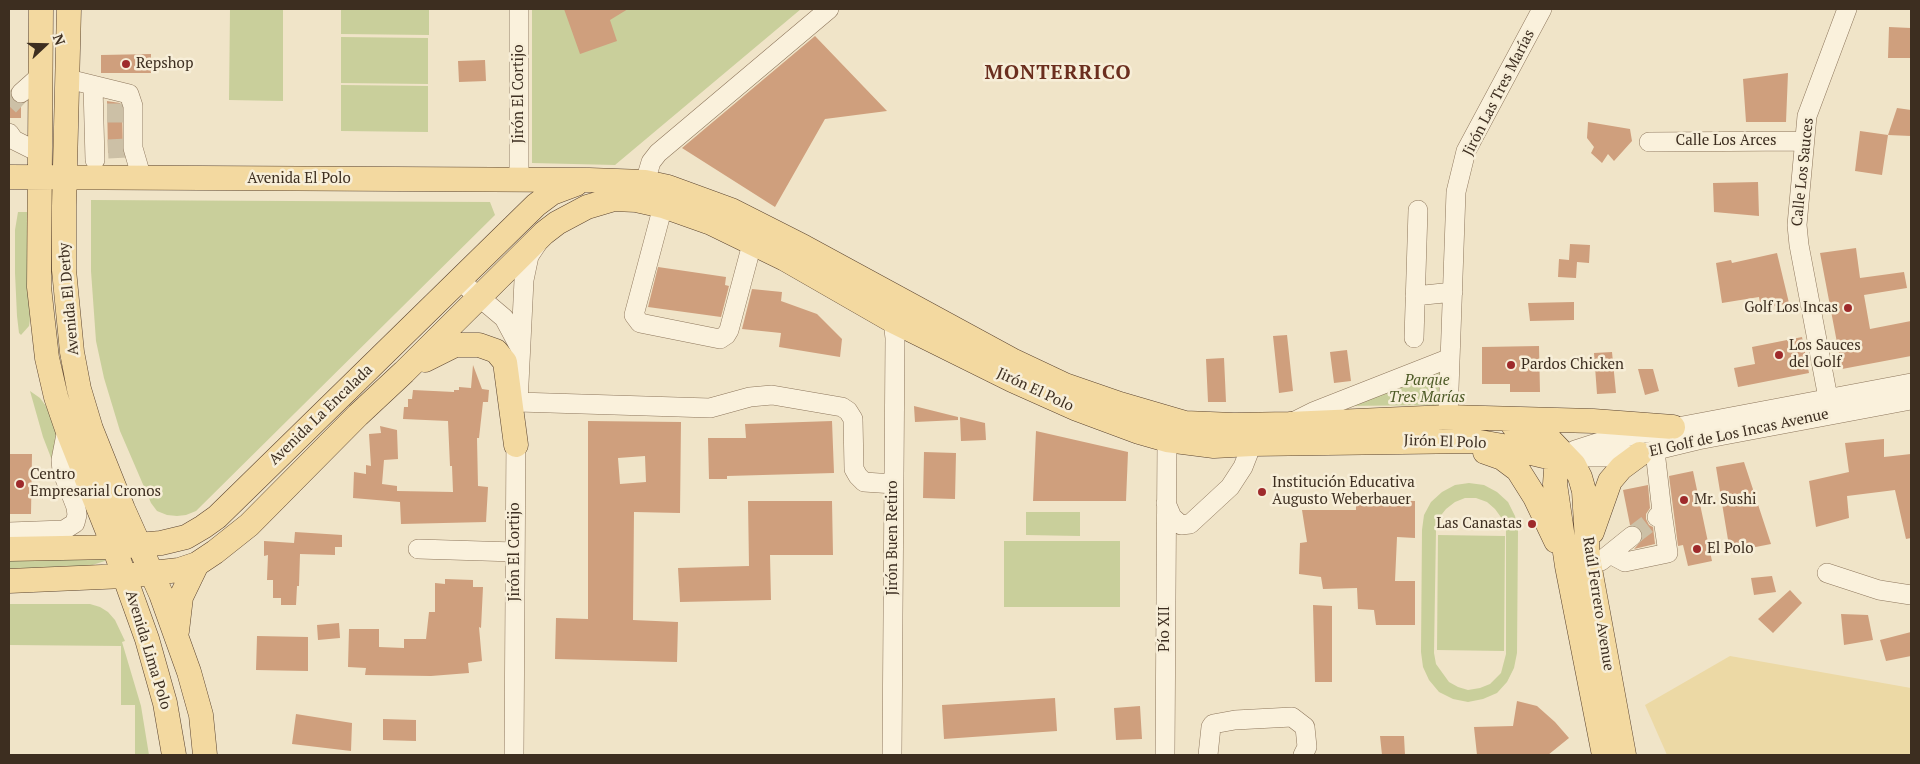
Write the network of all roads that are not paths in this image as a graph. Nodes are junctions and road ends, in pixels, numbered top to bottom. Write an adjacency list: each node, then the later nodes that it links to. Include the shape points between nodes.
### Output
1 (41, 9): 7 (main road, Avenida El Derby)
2 (69, 9): 8 (main road, Avenida El Derby)
3 (519, 9): 21 (street, Jirón El Cortijo)
4 (829, 9): 23 (street, via 658,153 651,162)
5 (1542, 9): 31 (street, Jirón Las Tres Marías, via 1466,151 1456,192)
6 (1846, 9): 14 (street, Calle Los Sauces, via 1807,116)
7 (40, 76): 10 (street); 16 (main road, Avenida El Derby)
8 (68, 79): 9 (street); 13 (main road, Avenida El Derby)
9 (93, 86): 11 (street); 20 (street, via 130,94 131,148)
10 (21, 93)
11 (100, 115): 13 (street); 19 (street, via 102,155)
12 (9, 133): 16 (street, via 14,140)
13 (67, 133): 16 (main road, via 63,142 53,146); 19 (main road, Avenida El Derby)
14 (1804, 141): 15 (street, Calle Los Arces); 40 (street, Calle Los Sauces, via 1797,225)
15 (1649, 142)
16 (40, 143): 18 (main road, Avenida El Derby)
17 (10, 174): 18 (main road, Avenida El Polo)
18 (40, 178): 19 (main road, Avenida El Polo); 47 (main road, Avenida El Derby, via 42,325 56,396)
19 (69, 178): 20 (main road, Avenida El Polo); 58 (main road, Avenida El Derby, via 64,270 72,352 92,428)
20 (142, 179): 21 (main road, Avenida El Polo)
21 (520, 180): 22 (main road, Avenida El Polo)
22 (589, 180): 23 (main road, Jirón El Polo); 26 (main road, Avenida La Encalada, via 552,193)
23 (645, 182): 45 (main road, Jirón El Polo, via 731,210 1065,385 1185,423)
24 (663, 206): 27 (main road, Jirón El Polo, via 614,199 587,207); 28 (main road, Jirón El Polo, via 711,223); 28 (street, via 634,315 640,323 720,340 729,330)
25 (1418, 210): 33 (street)
26 (529, 212): 29 (main road, via 498,253 501,264); 30 (main road, Avenida La Encalada)
27 (544, 233): 29 (main road, Avenida La Encalada); 36 (street, Jirón El Cortijo, via 529,256 526,268)
28 (752, 244): 34 (main road, Jirón El Polo)
29 (513, 262): 32 (main road, Avenida La Encalada)
30 (459, 280): 32 (street); 58 (main road, Avenida La Encalada, via 217,517 179,539)
31 (1453, 292): 33 (street); 37 (street, Jirón Las Tres Marías)
32 (479, 296): 36 (street, via 504,318); 38 (main road, Avenida La Encalada)
33 (1415, 296): 35 (street)
34 (893, 321): 48 (main road, Jirón El Polo, via 1077,410); 54 (street, Jirón Buen Retiro)
35 (1414, 338)
36 (521, 350): 42 (street, Jirón El Cortijo)
37 (1450, 358): 43 (street, Jirón Las Tres Marías); 45 (street)
38 (404, 372): 51 (main road, via 454,345 479,345 496,351 505,362); 64 (main road, Avenida La Encalada, via 249,524)
39 (1911, 382): 40 (street, El Golf de Los Incas Avenue)
40 (1828, 398): 46 (street, El Golf de Los Incas Avenue)
41 (1911, 400): 52 (street, El Golf de Los Incas Avenue)
42 (518, 402): 51 (street, Jirón El Cortijo); 54 (street, via 710,408 750,397 772,395 842,407 853,419 854,469 858,476 864,482)
43 (1448, 417): 44 (main road, Jirón El Polo); 45 (main road, Jirón El Polo)
44 (1490, 418): 46 (main road, Jirón El Polo); 53 (main road, via 1542,436)
45 (1289, 424)
46 (1673, 427): 53 (street, via 1584,446)
47 (67, 429): 56 (street, via 61,460 76,507 75,523 64,530); 59 (main road, Avenida El Derby)
48 (1167, 440): 50 (main road, Jirón El Polo, via 1208,446); 55 (street, Pío XII)
49 (1399, 441): 50 (main road, Jirón El Polo); 53 (main road, Jirón El Polo, via 1474,441 1536,455); 63 (main road, via 1477,449 1502,458 1518,470 1535,497)
50 (1252, 444): 55 (street, via 1230,487 1190,524 1181,525)
51 (516, 445): 62 (street, Jirón El Cortijo)
52 (1647, 452): 53 (street, El Golf de Los Incas Avenue, via 1616,457); 63 (main road, via 1621,468 1610,481 1592,530); 63 (street, via 1668,553 1625,562)
53 (1566, 457): 63 (main road, Raúl Ferrero Avenue, via 1556,470 1555,484)
54 (894, 484): 74 (street, Jirón Buen Retiro)
55 (1166, 503): 75 (street, Pío XII)
56 (9, 532)
57 (1632, 536): 63 (street)
58 (140, 546): 59 (main road, Avenida La Encalada); 66 (main road, Avenida El Derby)
59 (114, 547): 60 (main road, Avenida La Encalada); 67 (main road, Avenida Lima Polo)
60 (9, 549)
61 (418, 549): 62 (street)
62 (515, 552): 73 (street, Jirón El Cortijo)
63 (1589, 562): 78 (main road, Raúl Ferrero Avenue); 79 (main road, Raúl Ferrero Avenue)
64 (197, 564): 66 (main road, Avenida La Encalada); 70 (main road, via 181,597)
65 (1827, 573): 69 (street, via 1879,590)
66 (153, 574): 67 (main road, Avenida La Encalada); 70 (main road, Avenida Lima Polo)
67 (125, 576): 68 (main road, Avenida La Encalada); 71 (main road, Avenida Lima Polo, via 158,679)
68 (9, 581)
69 (1911, 596)
70 (176, 638): 72 (main road, Avenida Lima Polo, via 196,694)
71 (174, 755)
72 (205, 755)
73 (514, 755)
74 (892, 755)
75 (1165, 755)
76 (1208, 755): 77 (street, via 1213,724 1292,717 1304,727 1306,747)
77 (1303, 755)
78 (1604, 755)
79 (1624, 755)

